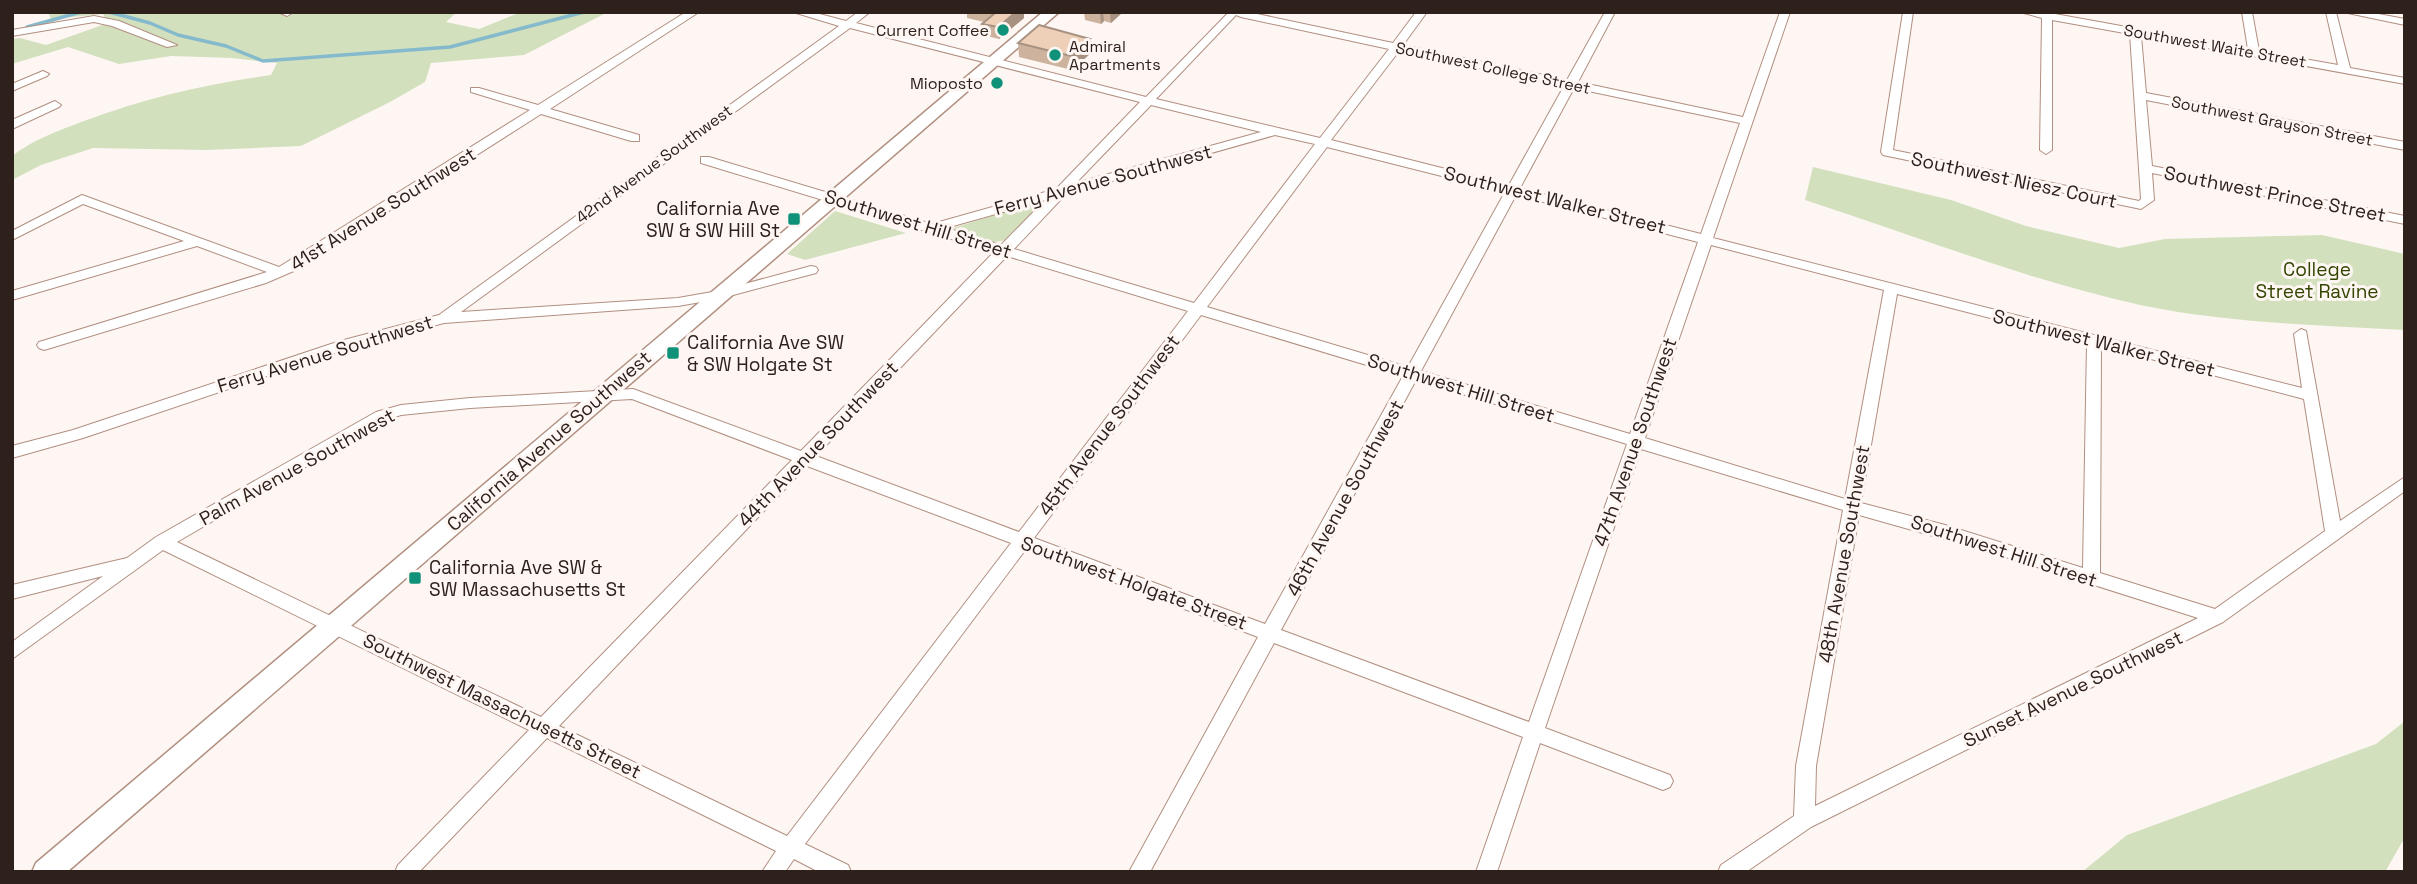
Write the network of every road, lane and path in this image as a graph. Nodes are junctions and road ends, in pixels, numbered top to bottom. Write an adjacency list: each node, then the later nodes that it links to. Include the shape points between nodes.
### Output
1 (694, 12): 33 (street, 41st Avenue Southwest)
2 (798, 12): 17 (street, Southwest Walker Street)
3 (865, 12): 17 (street, 42nd Avenue Southwest)
4 (1052, 12): 23 (main road, California Avenue Southwest)
5 (1422, 12): 21 (street, 45th Avenue Southwest)
6 (1610, 12): 27 (street, 46th Avenue Southwest)
7 (1785, 12): 34 (street, 47th Avenue Southwest)
8 (1908, 12): 42 (street, Southwest Niesz Court, via 1887,152 2141,205 2148,200)
9 (2025, 12): 14 (street, Southwest Waite Street)
10 (2247, 12): 22 (street)
11 (2331, 12): 24 (street)
12 (2348, 12): 16 (street)
13 (1235, 13): 21 (street, Southwest College Street); 31 (street, 44th Avenue Southwest)
14 (2047, 16): 15 (street, Southwest Waite Street); 40 (street)
15 (2081, 17): 18 (street, Southwest Waite Street)
16 (2405, 22)
17 (847, 25): 23 (street, Southwest Walker Street); 58 (street, 42nd Avenue Southwest)
18 (2135, 32): 22 (street, Southwest Waite Street); 30 (street)
19 (12, 33): 20 (street, via 94,19)
20 (172, 45)
21 (1395, 47): 27 (street, Southwest College Street); 38 (street, 45th Avenue Southwest)
22 (2254, 53): 24 (street, Southwest Waite Street)
23 (993, 61): 31 (street, Southwest Walker Street); 45 (main road, California Avenue Southwest)
24 (2345, 70): 26 (street, Southwest Waite Street)
25 (43, 74): 28 (street)
26 (2405, 81)
27 (1571, 84): 34 (street, Southwest College Street); 44 (street, 46th Avenue Southwest)
28 (12, 88)
29 (475, 90): 33 (street)
30 (2139, 95): 39 (street, Southwest Grayson Street); 42 (street)
31 (1148, 100): 36 (street, Southwest Walker Street); 43 (street, 44th Avenue Southwest)
32 (55, 104): 35 (street)
33 (542, 110): 37 (street); 53 (street, 41st Avenue Southwest)
34 (1746, 121): 49 (street, 47th Avenue Southwest)
35 (12, 125)
36 (1274, 132): 38 (street, Southwest Walker Street); 43 (street, Ferry Avenue Southwest)
37 (635, 138)
38 (1323, 143): 44 (street, Southwest Walker Street); 57 (street, 45th Avenue Southwest)
39 (2405, 146)
40 (2046, 150)
41 (705, 160): 45 (street, Southwest Hill Street)
42 (2145, 168): 46 (street, Southwest Prince Street)
43 (1063, 190): 47 (street, Ferry Avenue Southwest); 51 (street, 44th Avenue Southwest)
44 (1512, 190): 49 (street, Southwest Walker Street); 62 (street, 46th Avenue Southwest)
45 (834, 198): 47 (street, Southwest Hill Street); 55 (main road, California Avenue Southwest)
46 (2405, 220)
47 (933, 228): 51 (street, Southwest Hill Street)
48 (12, 236): 50 (street, via 82,199)
49 (1706, 240): 54 (street, Southwest Walker Street); 65 (street, 47th Avenue Southwest)
50 (196, 242): 53 (street); 56 (street)
51 (1005, 250): 57 (street, Southwest Hill Street); 67 (street, 44th Avenue Southwest)
52 (811, 270): 55 (street, Ferry Avenue Southwest)
53 (280, 272): 61 (street, 41st Avenue Southwest)
54 (1891, 289): 60 (street, Southwest Walker Street); 69 (street, 48th Avenue Southwest)
55 (718, 295): 58 (street, Ferry Avenue Southwest, via 678,302); 63 (main road, California Avenue Southwest)
56 (12, 296)
57 (1198, 309): 62 (street, Southwest Hill Street); 71 (street, 45th Avenue Southwest)
58 (444, 318): 66 (street, Ferry Avenue Southwest, via 345,344)
59 (2301, 334): 64 (street)
60 (2094, 341): 64 (street, Southwest Walker Street); 74 (street)
61 (44, 345)
62 (1413, 374): 65 (street, Southwest Hill Street); 78 (street, 46th Avenue Southwest)
63 (604, 394): 67 (street, Southwest Holgate Street, via 633,394); 72 (street, Palm Avenue Southwest, via 401,410 355,430); 77 (main road, California Avenue Southwest)
64 (2310, 395): 70 (street)
65 (1635, 441): 69 (street, Southwest Hill Street); 81 (street, 47th Avenue Southwest)
66 (12, 453)
67 (804, 459): 71 (street, Southwest Holgate Street); 80 (street, 44th Avenue Southwest)
68 (2405, 483): 70 (street, Sunset Avenue Southwest)
69 (1853, 507): 74 (street, Southwest Hill Street, via 1973,538); 83 (street, 48th Avenue Southwest, via 1806,766)
70 (2334, 534): 76 (street, Sunset Avenue Southwest)
71 (1021, 541): 78 (street, Southwest Holgate Street); 84 (street, 45th Avenue Southwest)
72 (162, 542): 73 (street); 77 (street, Southwest Massachusetts Street)
73 (135, 561): 75 (street); 79 (street)
74 (2091, 579): 76 (street, Southwest Hill Street)
75 (12, 592)
76 (2217, 617): 83 (street, Sunset Avenue Southwest)
77 (334, 625): 80 (street, Southwest Massachusetts Street); 85 (main road, California Avenue Southwest)
78 (1270, 634): 81 (street, Southwest Holgate Street); 89 (street, 46th Avenue Southwest)
79 (12, 652)
80 (545, 727): 84 (street, Southwest Massachusetts Street); 86 (street, 44th Avenue Southwest)
81 (1533, 734): 82 (street, Southwest Holgate Street); 90 (street, 47th Avenue Southwest)
82 (1662, 781)
83 (1804, 821): 91 (street, Sunset Avenue Southwest)
84 (791, 847): 87 (street, 45th Avenue Southwest); 88 (street, Southwest Massachusetts Street)
85 (46, 872)
86 (405, 872)
87 (772, 872)
88 (841, 872)
89 (1139, 872)
90 (1486, 872)
91 (1728, 872)

